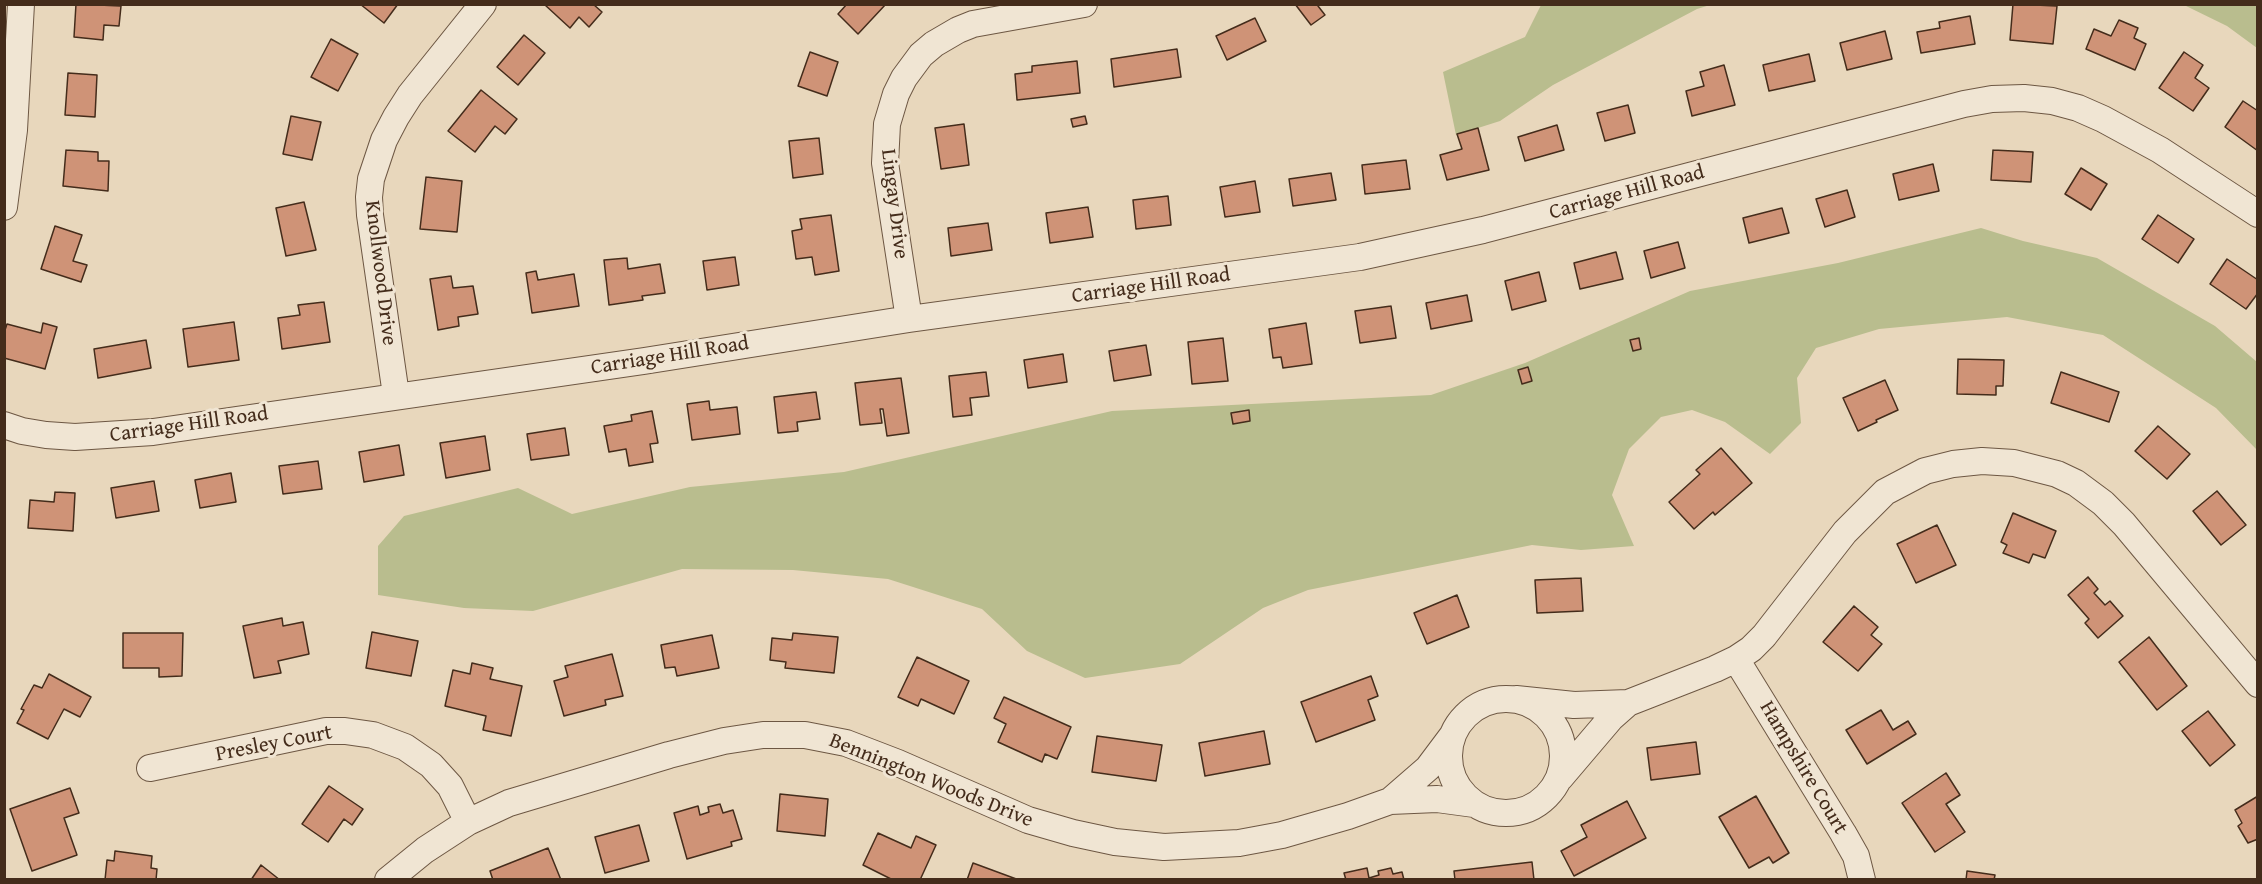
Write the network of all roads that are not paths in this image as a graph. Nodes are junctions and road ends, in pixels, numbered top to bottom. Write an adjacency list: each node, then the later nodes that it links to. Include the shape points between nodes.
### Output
1 (21, 4): 4 (street, via 14,130)
2 (483, 4): 7 (street, Knollwood Drive, via 410,95 384,140 371,179 371,224)
3 (1084, 4): 6 (street, Lingay Drive, via 958,30 921,55 904,78 887,124 885,152)
4 (4, 207)
5 (2258, 214): 6 (street, Carriage Hill Road, via 2103,118 2052,101 1992,99 1483,230 1360,257)
6 (909, 319): 7 (street, Carriage Hill Road)
7 (396, 395): 8 (street, Carriage Hill Road, via 114,436 46,435)
8 (4, 425)
9 (1736, 659): 10 (street, Bennington Woods Drive, via 1764,636 1845,532 1885,492 1939,467 1998,460 2057,474 2103,503); 12 (street, Bennington Woods Drive); 20 (street, Hampshire Court, via 1843,833 1856,856)
10 (2258, 684)
11 (1516, 699): 12 (street, Bennington Woods Drive, via 1574,705); 13 (street, Bennington Woods Drive, via 1492,700 1476,706 1462,718); 15 (street, via 1537,708 1556,727 1563,756)
12 (1628, 703): 15 (street, Bennington Woods Drive)
13 (1452, 736): 16 (street, Bennington Woods Drive, via 1428,768); 17 (street, via 1448,756 1452,775 1461,792)
14 (150, 768): 18 (street, Presley Court, via 326,731 373,735 405,747 431,765 450,786)
15 (1557, 782): 17 (street, Bennington Woods Drive, via 1546,798 1524,810 1499,813)
16 (1390, 801): 17 (street, Bennington Woods Drive, via 1437,799); 18 (street, Bennington Woods Drive, via 1322,825 1239,843 1186,847 1132,845 1028,820 846,743 787,734 745,737 669,755 509,803)
17 (1474, 804)
18 (468, 822): 19 (street, Bennington Woods Drive)
19 (388, 879)
20 (1862, 879)

